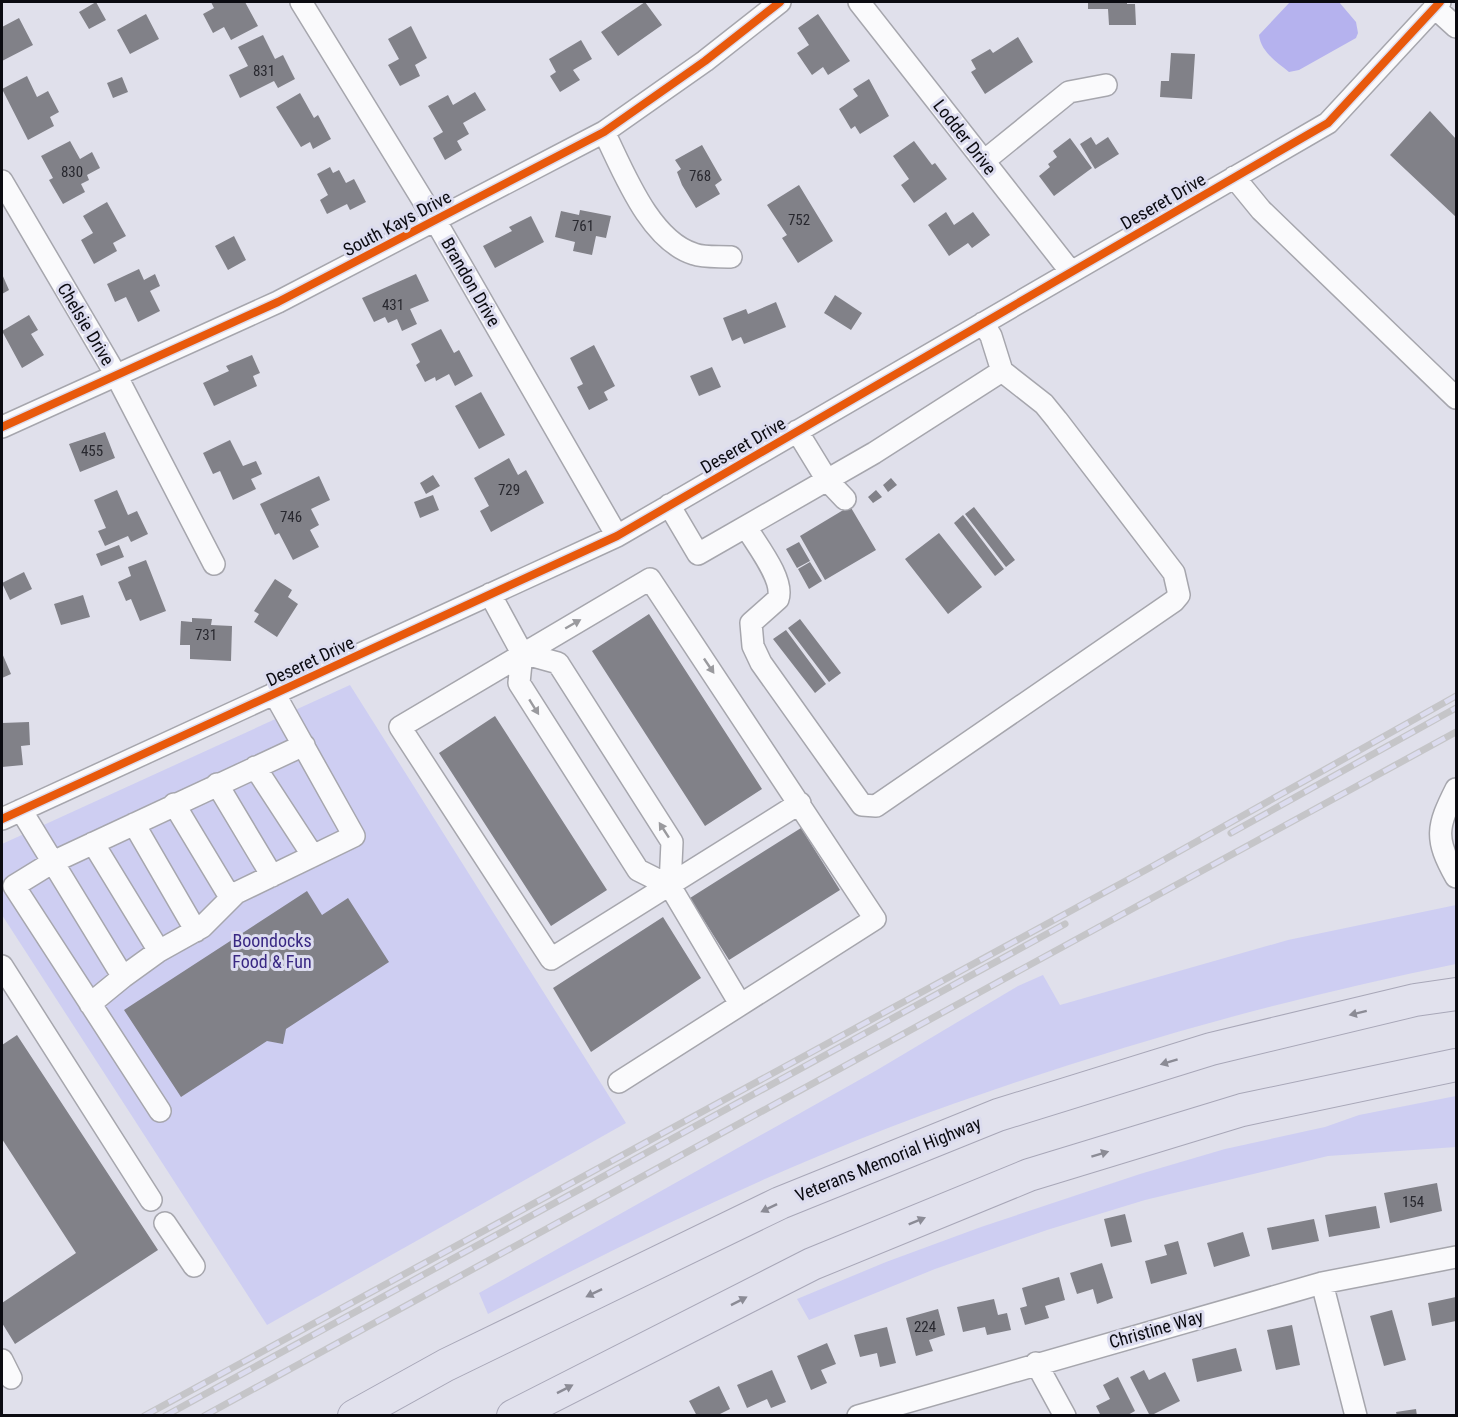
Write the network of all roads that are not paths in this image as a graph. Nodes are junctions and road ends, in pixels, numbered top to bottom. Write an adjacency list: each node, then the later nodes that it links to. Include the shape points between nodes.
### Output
1 (301, 2): 11 (street, Brandon Drive)
2 (780, 2): 7 (street, South Kays Drive)
3 (859, 2): 8 (street, Lodder Drive)
4 (1437, 4): 5 (street); 9 (street, Deseret Drive, via 1328,123)
5 (1456, 27)
6 (1106, 85): 8 (street, via 1069,92)
7 (604, 132): 11 (street, South Kays Drive); 12 (street, via 646,214 668,238 693,254)
8 (984, 160): 13 (street, Lodder Drive)
9 (1234, 177): 13 (street, Deseret Drive); 17 (street, via 1261,210)
10 (2, 182): 16 (street, Chelsie Drive)
11 (435, 220): 16 (street, South Kays Drive, via 278,302); 24 (street, Brandon Drive)
12 (731, 257)
13 (1071, 272): 14 (street, Deseret Drive)
14 (983, 323): 15 (street, via 992,336); 19 (street, Deseret Drive)
15 (1002, 371): 20 (street); 23 (street, via 1044,404 1174,573 1179,595 876,806 862,805 761,663 753,646 751,622 780,595 777,578)
16 (116, 375): 18 (street, South Kays Drive); 25 (street, Chelsie Drive)
17 (1456, 398)
18 (2, 427)
19 (797, 431): 20 (street); 22 (street, Deseret Drive)
20 (827, 480): 21 (street); 23 (street)
21 (845, 499)
22 (669, 505): 23 (street, via 698,554); 24 (street, Deseret Drive)
23 (746, 527)
24 (617, 536): 26 (street, Deseret Drive)
25 (214, 564)
26 (490, 594): 27 (street); 28 (street, Deseret Drive)
27 (522, 653): 33 (street, one-way to 33, via 650,579); 42 (street, one-way to 42, via 519,683 638,870); 42 (street, one-way to 27, via 672,842 666,832 558,663); 42 (street, via 400,727 551,959)
28 (274, 693): 29 (street); 35 (street, Deseret Drive)
29 (304, 746): 30 (street); 38 (street, via 354,836)
30 (255, 767): 31 (street); 38 (street)
31 (217, 784): 34 (street); 40 (street)
32 (1456, 789): 41 (street, via 1440,820 1442,845)
33 (800, 803): 42 (street); 50 (street, via 875,919)
34 (174, 804): 36 (street); 43 (street)
35 (11, 815): 39 (street)
36 (134, 824): 37 (street); 44 (street)
37 (93, 843): 39 (street); 45 (street)
38 (313, 856): 40 (street)
39 (53, 862): 47 (street); 49 (street, via 14,886)
40 (272, 876): 43 (street)
41 (1456, 877)
42 (670, 886): 50 (street)
43 (230, 897): 44 (street)
44 (196, 931): 45 (street)
45 (159, 951): 47 (street)
46 (2, 966): 54 (street)
47 (123, 977): 49 (street)
48 (1456, 992): 62 (highway, Veterans Memorial Highway, one-way to 62, via 1211,1049 998,1115 780,1203 447,1365)
49 (90, 1004): 53 (street)
50 (740, 1004): 52 (street)
51 (1454, 1066): 63 (highway, one-way to 51, via 812,1264 1029,1175 1242,1110)
52 (619, 1082)
53 (160, 1111)
54 (151, 1200)
55 (165, 1223): 57 (street)
56 (1456, 1257): 58 (street, Christine Way)
57 (194, 1266)
58 (1322, 1282): 60 (street, Christine Way); 66 (street)
59 (2, 1359): 61 (street)
60 (1036, 1363): 64 (street, Christine Way); 65 (street)
61 (12, 1378)
62 (354, 1416)
63 (513, 1416)
64 (858, 1416)
65 (1065, 1416)
66 (1356, 1416)

